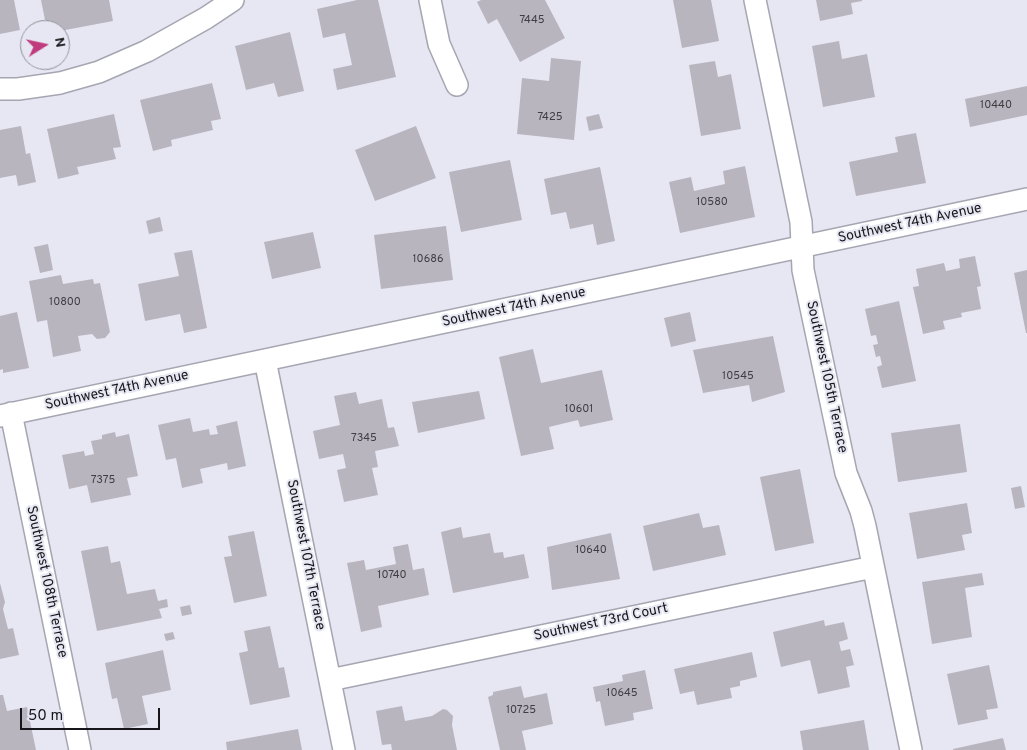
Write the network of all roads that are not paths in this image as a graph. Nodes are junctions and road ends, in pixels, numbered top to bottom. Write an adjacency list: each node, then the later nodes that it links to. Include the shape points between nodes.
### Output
1 (233, 0): 5 (street, via 147,51 99,72 60,83)
2 (430, 0): 4 (street, via 440,44)
3 (755, 0): 7 (street, Southwest 105th Terrace, via 801,222)
4 (457, 85)
5 (0, 90)
6 (1027, 200): 7 (street, Southwest 74th Avenue)
7 (802, 246): 8 (street, Southwest 74th Avenue); 10 (street, Southwest 105th Terrace, via 803,270 846,473 861,511)
8 (265, 360): 9 (street, Southwest 74th Avenue); 11 (street, Southwest 107th Terrace)
9 (6, 415): 12 (street, Southwest 108th Terrace)
10 (873, 566): 11 (street, Southwest 73rd Court); 14 (street, Southwest 105th Terrace)
11 (330, 680): 13 (street, Southwest 107th Terrace)
12 (80, 750)
13 (344, 750)
14 (911, 750)

